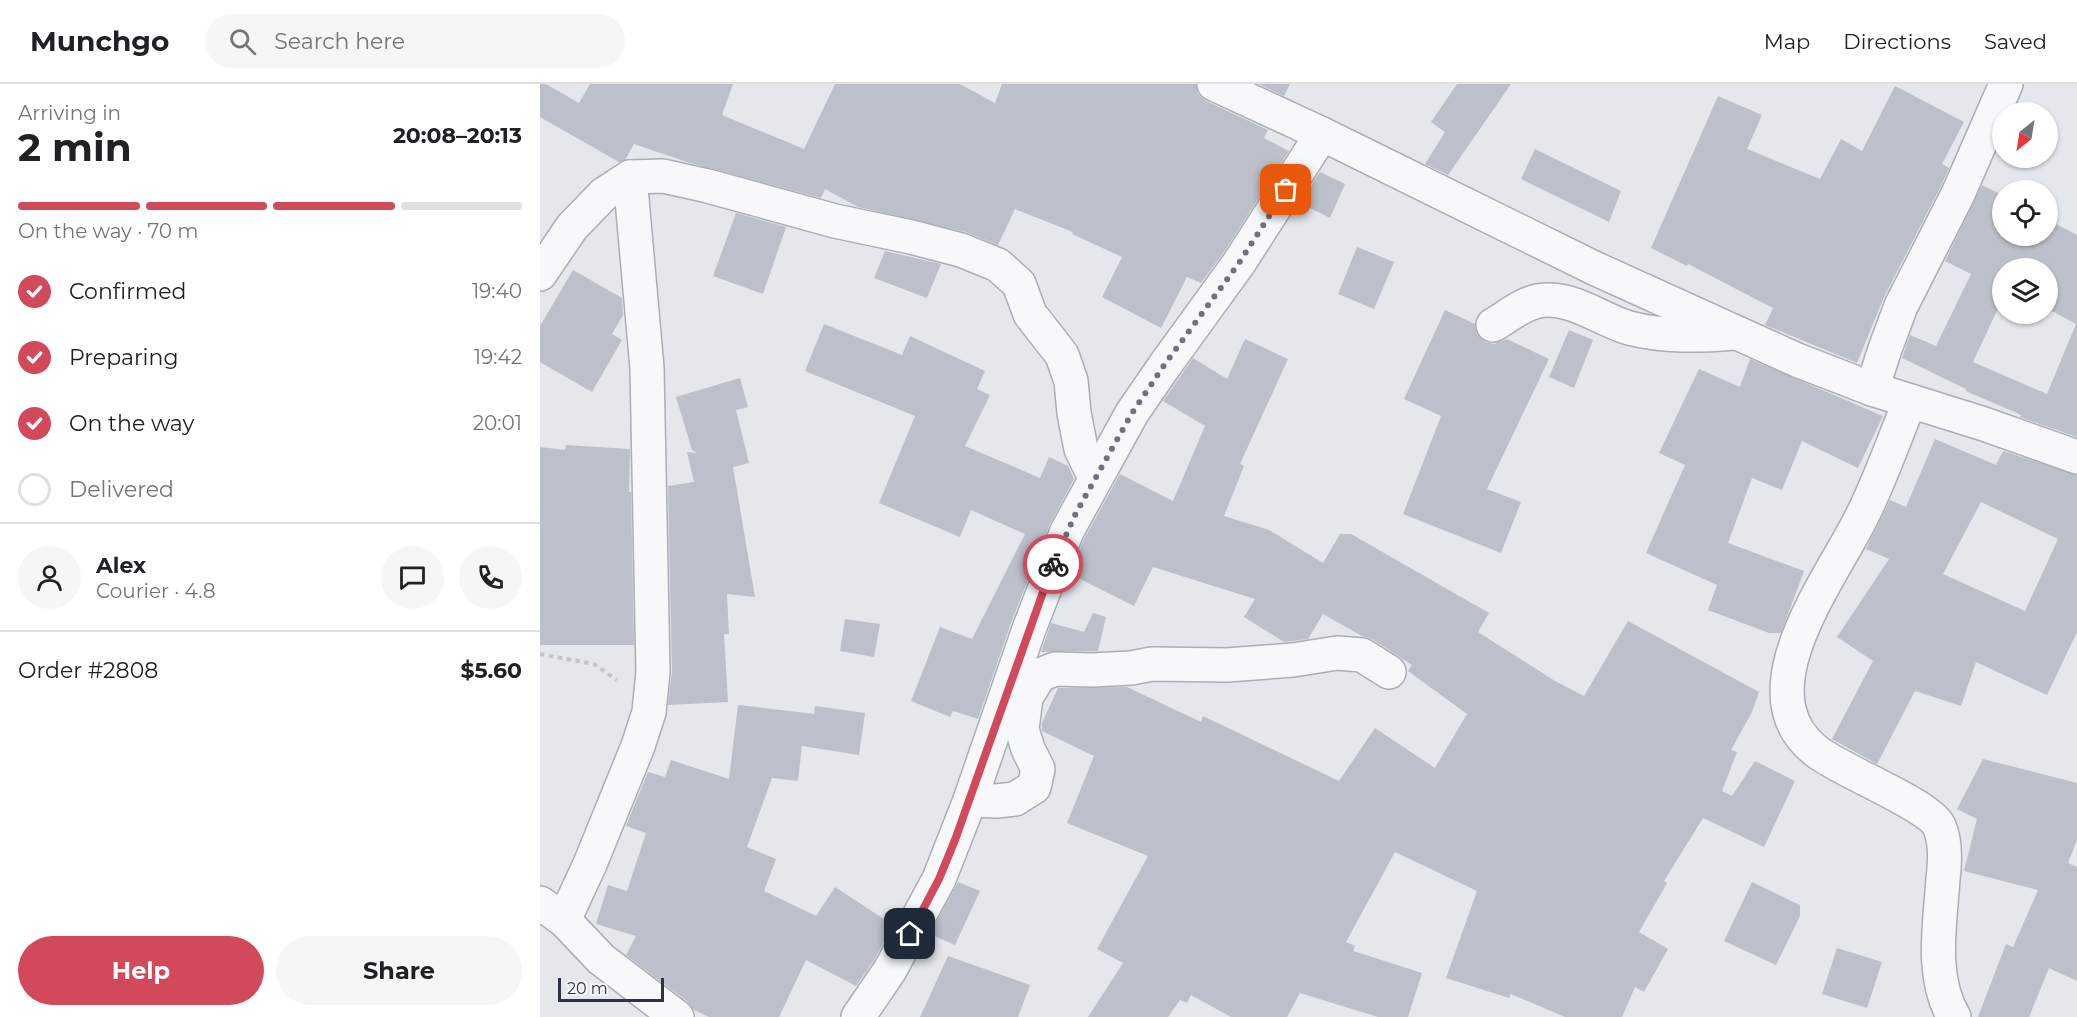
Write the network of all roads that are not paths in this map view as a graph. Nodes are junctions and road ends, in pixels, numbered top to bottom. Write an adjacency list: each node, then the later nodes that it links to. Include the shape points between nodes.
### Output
1 (1214, 84): 3 (street)
2 (2006, 84): 8 (street, via 1958,194 1902,306)
3 (1322, 134): 7 (street, via 1594,268); 11 (street, via 1239,263 1132,413)
4 (630, 177): 5 (street, via 604,194 572,227); 11 (street, via 663,176 708,186 962,250 998,265 1019,284 1030,314 1062,355 1071,381 1081,448); 14 (street, via 647,368 653,662 649,712 590,864)
5 (540, 274)
6 (1493, 325): 7 (street, via 1523,307 1553,301 1573,304 1628,327 1655,333)
7 (1739, 333): 8 (street)
8 (1872, 389): 9 (street)
9 (1910, 401): 10 (street); 17 (street, via 1865,512 1803,626 1791,658 1787,688 1790,716 1814,749 1833,764 1920,808 1939,827 1944,869 1941,986)
10 (2077, 457)
11 (1095, 478): 13 (street, via 1049,574)
12 (1389, 672): 13 (street, via 1362,656 1337,653 1227,664 1152,663 1131,668 1055,669 1040,675 1026,697 1022,729 1038,769 1034,787 1016,799)
13 (970, 800): 16 (street, via 939,879 890,970)
14 (552, 911): 15 (street, via 601,959)
15 (676, 1017)
16 (858, 1017)
17 (1954, 1017)

